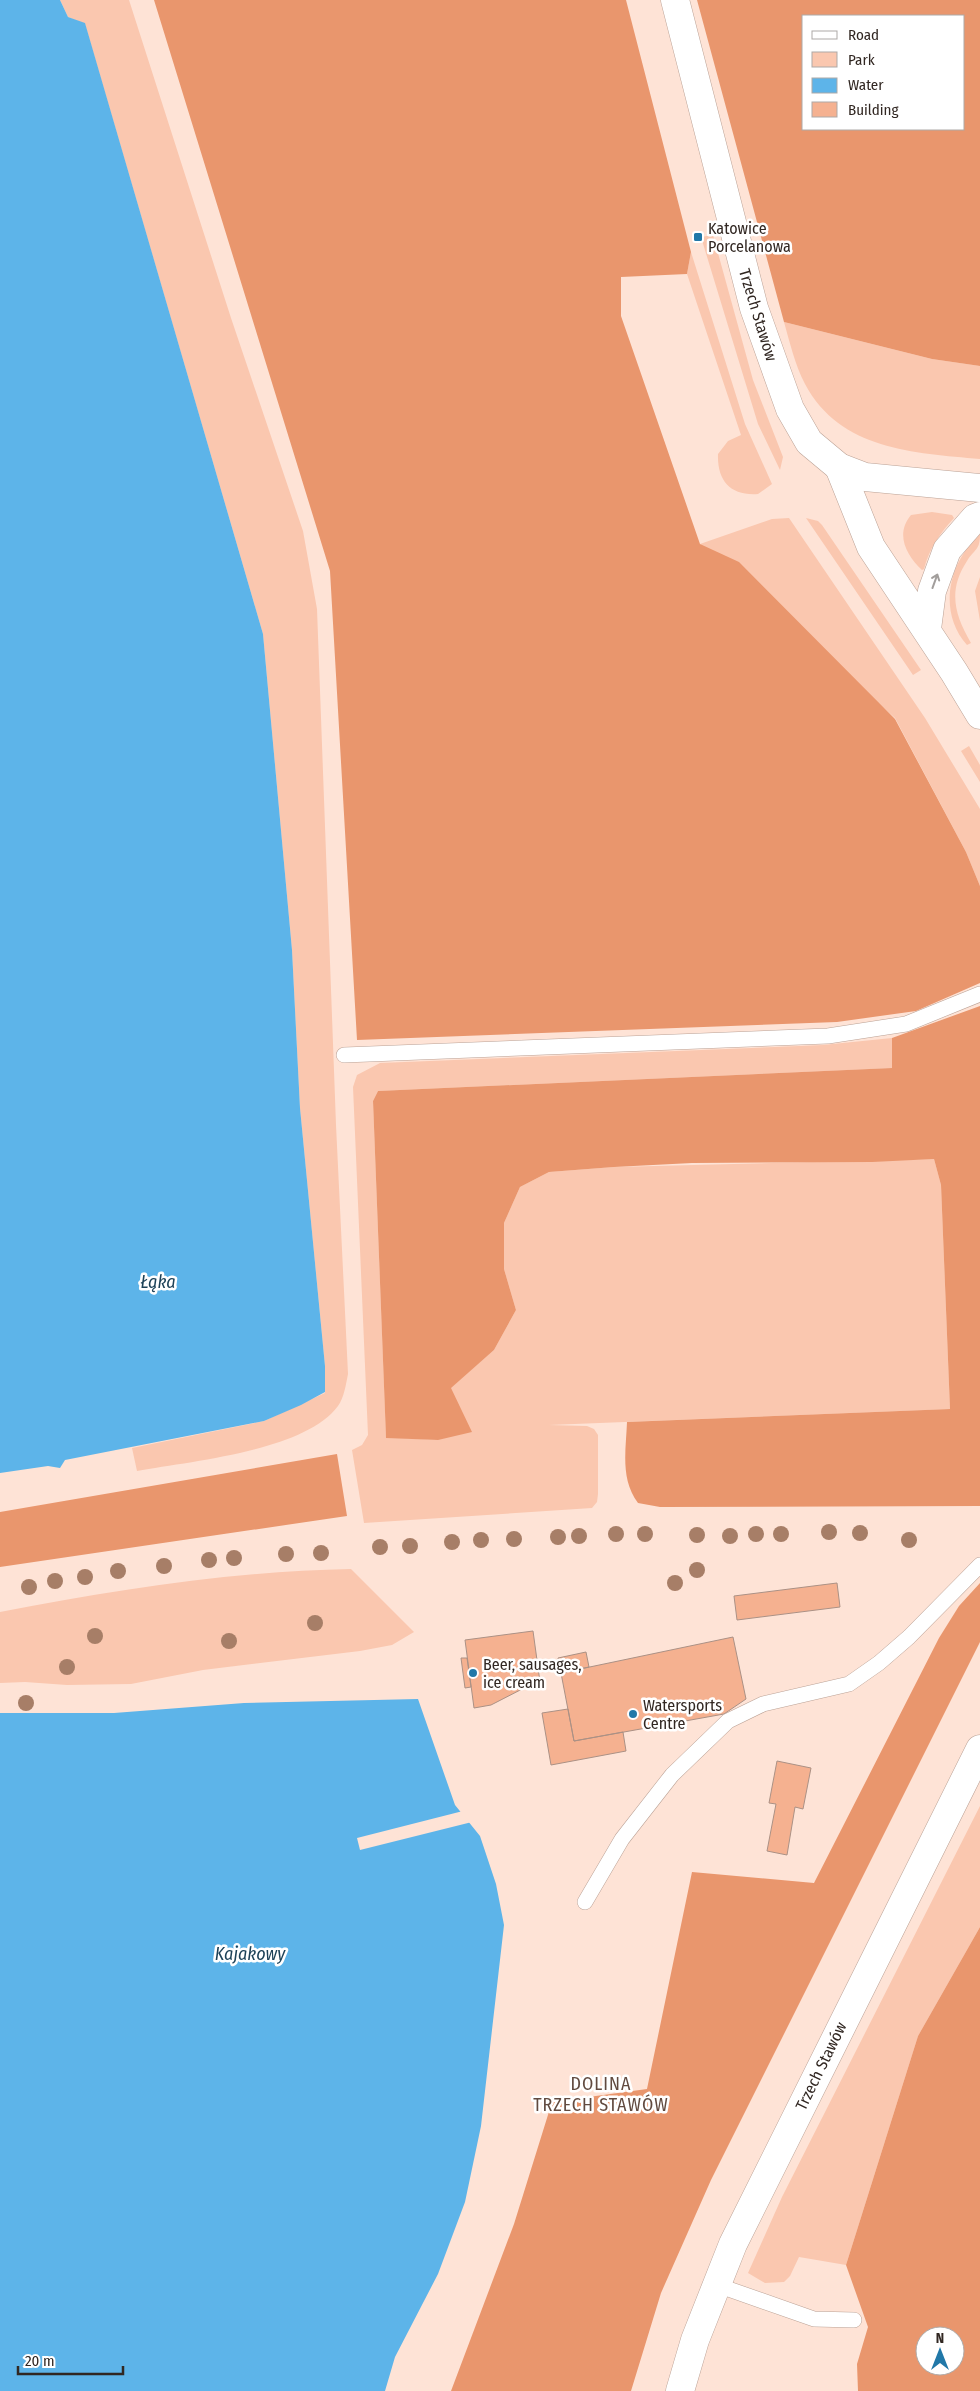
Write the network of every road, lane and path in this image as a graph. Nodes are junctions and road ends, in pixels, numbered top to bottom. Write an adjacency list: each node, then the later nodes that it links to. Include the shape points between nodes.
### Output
1 (675, 0): 2 (street, Trzech Stawów, via 754,308 773,365 790,409 809,442)
2 (838, 467): 3 (street, Trzech Stawów, via 865,477); 5 (street, Trzech Stawów, via 871,546)
3 (980, 488)
4 (980, 516): 5 (street, one-way to 4, via 932,591 946,550)
5 (927, 629): 6 (street, Trzech Stawów)
6 (980, 714)
7 (980, 994): 8 (lane, via 906,1024 828,1036)
8 (344, 1056)
9 (980, 1565): 11 (lane, via 909,1637 849,1684 763,1704 728,1721 672,1775 622,1839)
10 (980, 1749): 12 (street, Trzech Stawów, via 733,2244)
11 (585, 1902)
12 (717, 2285): 13 (lane, via 814,2319); 14 (street, Trzech Stawów, via 695,2340)
13 (854, 2320)
14 (680, 2391)

